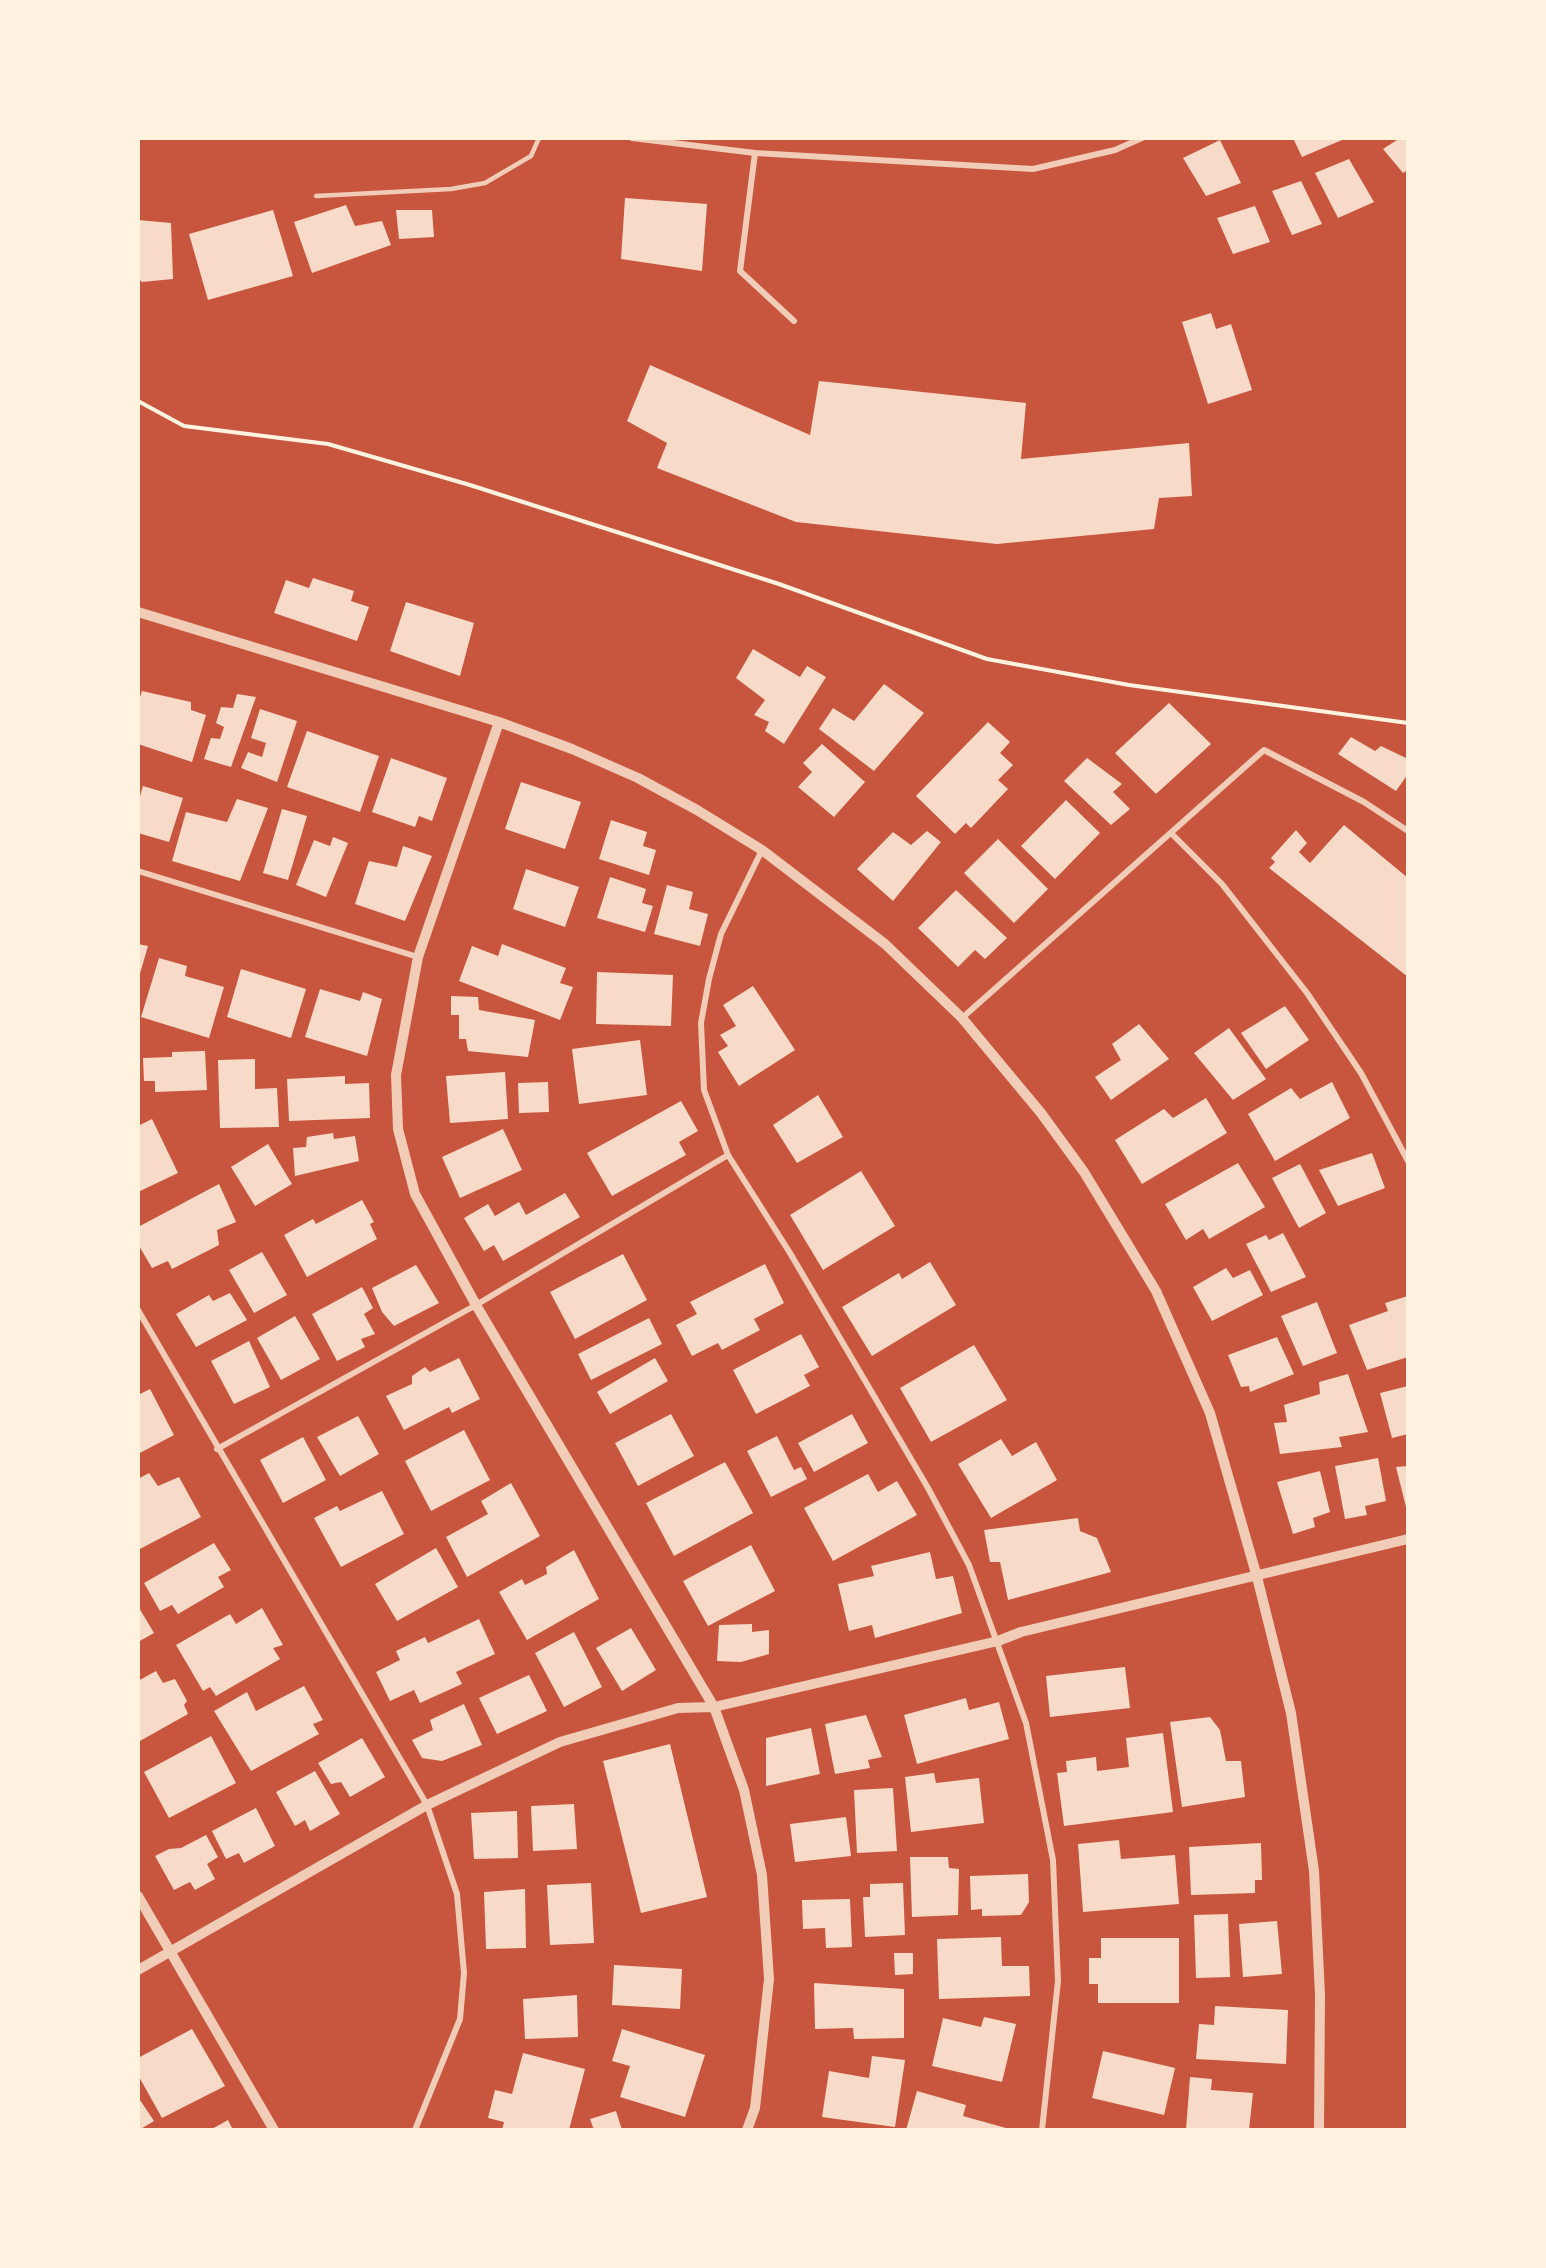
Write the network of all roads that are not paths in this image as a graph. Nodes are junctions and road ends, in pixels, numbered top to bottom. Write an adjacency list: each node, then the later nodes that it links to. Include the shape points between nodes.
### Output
1 (539, 138): 5 (lane, via 531,156 485,183 451,189)
2 (632, 138): 4 (street)
3 (1142, 138): 4 (street, via 1115,150 1033,169)
4 (755, 153): 6 (street, via 740,271)
5 (316, 196)
6 (794, 321)
7 (138, 612): 8 (street)
8 (499, 722): 11 (street, via 638,778); 13 (street)
9 (1408, 831): 10 (street, via 1364,802 1264,750)
10 (1171, 833): 14 (street); 16 (street, via 1222,884 1308,993 1361,1073)
11 (762, 850): 14 (street, via 885,944); 15 (street, via 721,934 701,1023 704,1090)
12 (138, 871): 13 (street)
13 (418, 957): 17 (street, via 396,1075 398,1130 415,1194)
14 (962, 1018): 21 (street, via 1084,1172 1156,1292 1210,1413)
15 (729, 1155): 17 (street); 22 (street, via 928,1488 969,1565)
16 (1408, 1161)
17 (476, 1305): 19 (street); 23 (street)
18 (138, 1310): 19 (street)
19 (217, 1449): 24 (street)
20 (1408, 1539): 21 (street)
21 (1257, 1576): 22 (street, via 1021,1632); 32 (street, via 1291,1713 1314,1871 1320,1995)
22 (998, 1641): 23 (street); 31 (street, via 1026,1723 1053,1860 1058,1981)
23 (714, 1707): 24 (street, via 678,1708 560,1742); 30 (street, via 744,1790 762,1875 769,1979 755,2108)
24 (427, 1805): 26 (street); 29 (street, via 457,1894 464,1973 460,2019)
25 (138, 1896): 26 (street)
26 (170, 1951): 27 (street); 28 (street)
27 (138, 1970)
28 (274, 2130)
29 (415, 2130)
30 (747, 2130)
31 (1042, 2130)
32 (1318, 2130)

